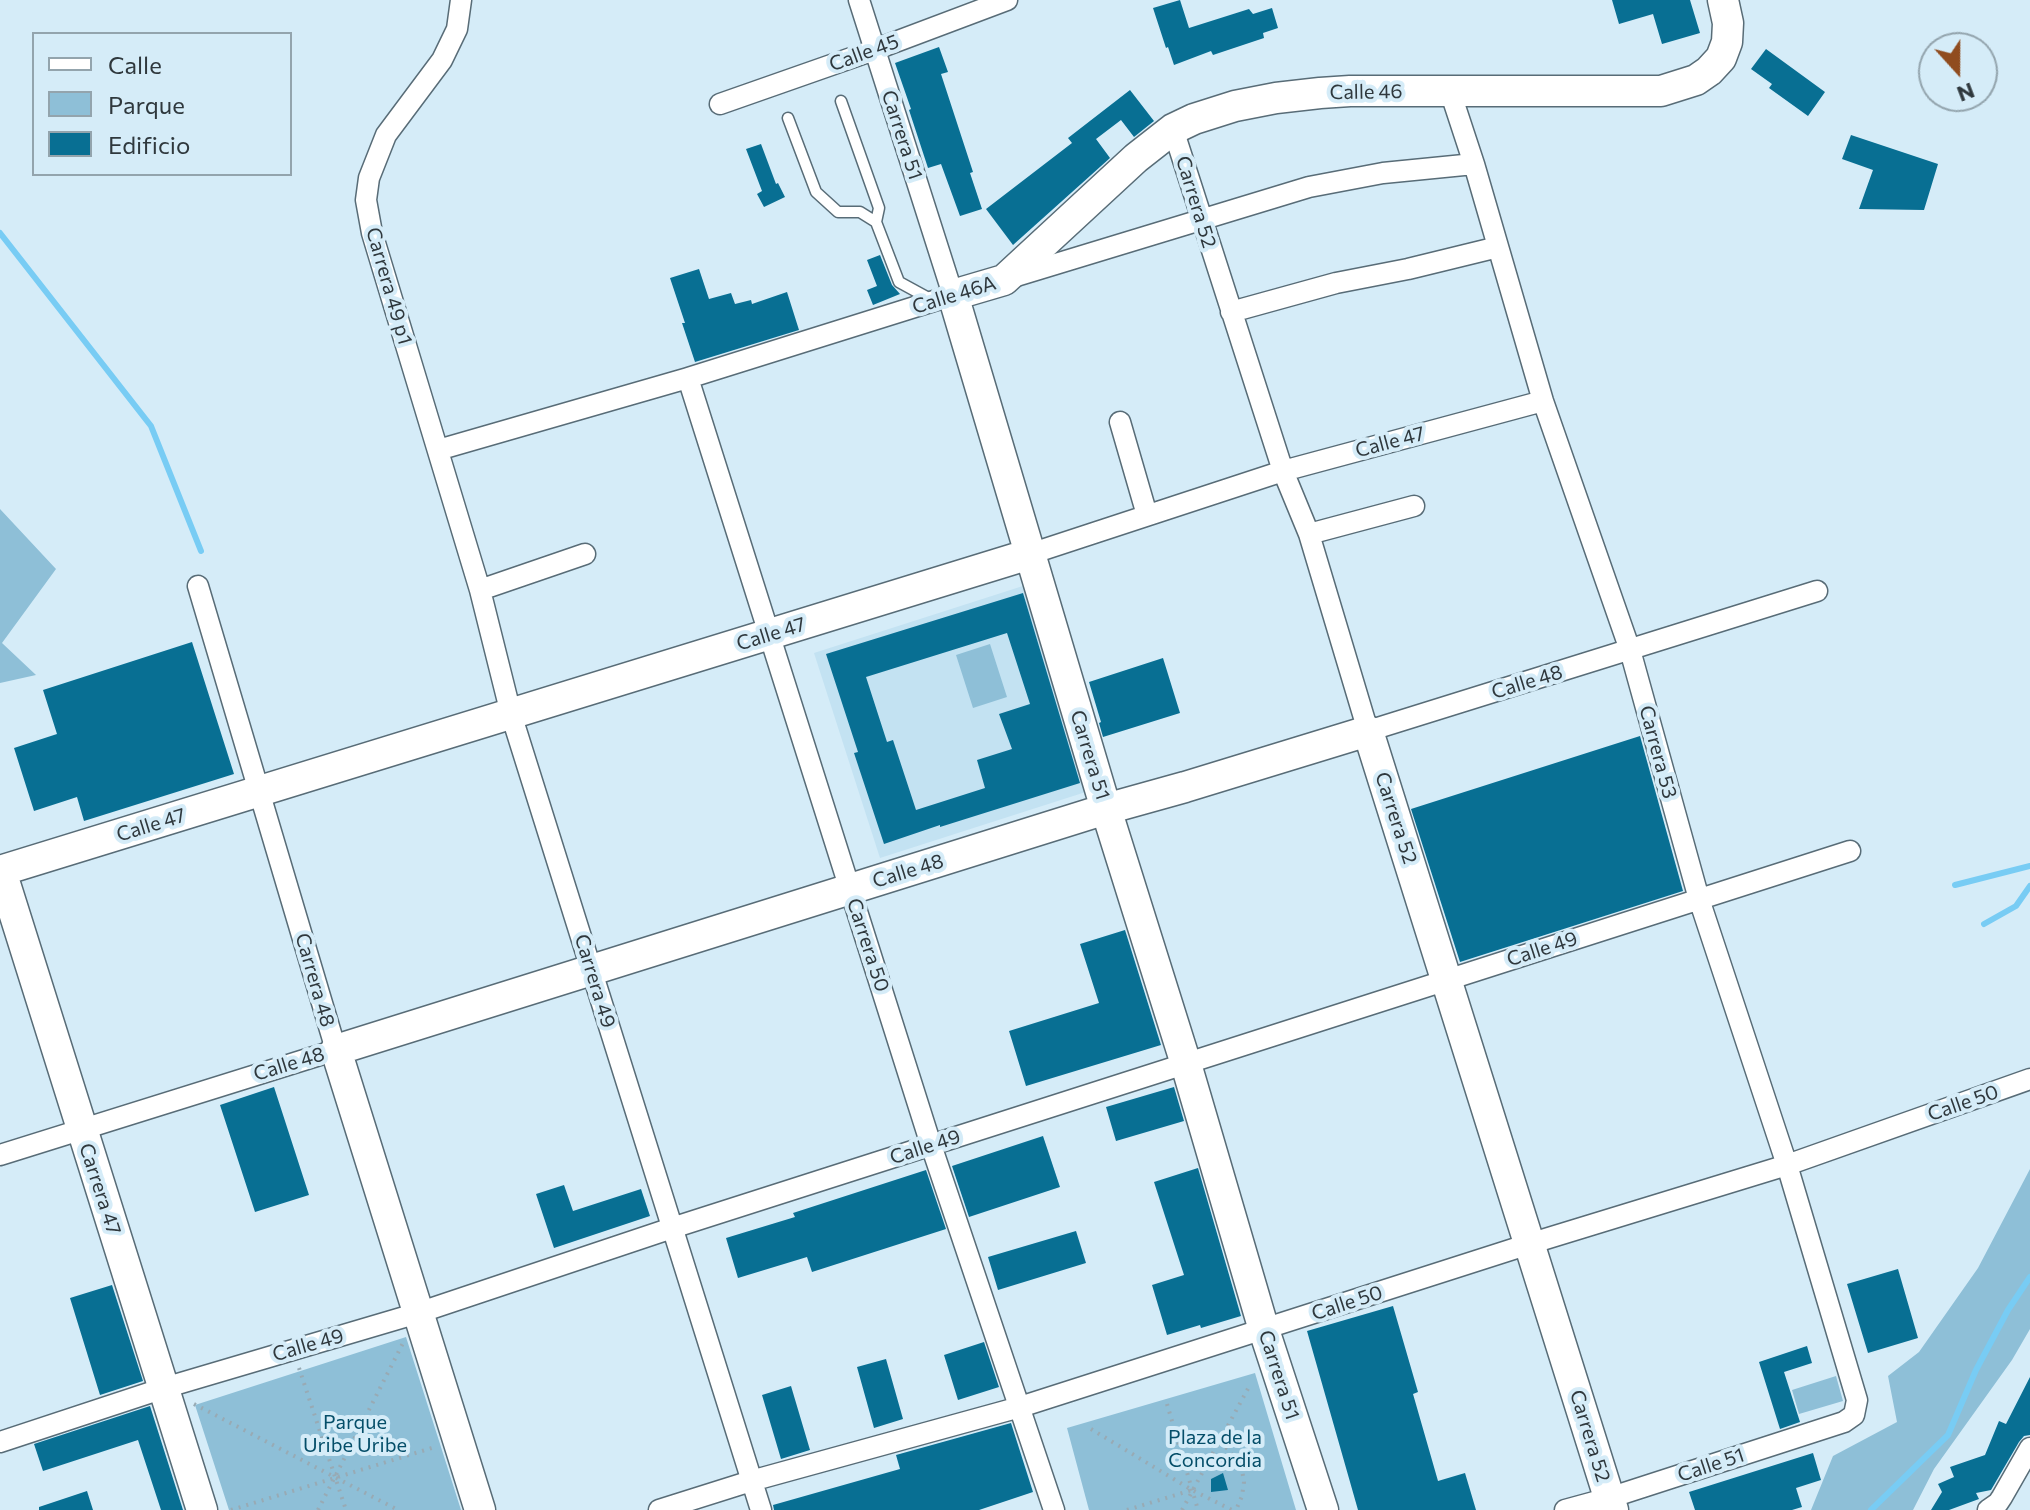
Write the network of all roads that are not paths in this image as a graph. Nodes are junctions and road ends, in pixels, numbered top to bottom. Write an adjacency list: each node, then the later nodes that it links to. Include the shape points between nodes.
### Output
1 (461, 0): 21 (street, Carrera 49 p1, via 457,29 442,60 386,135 366,200)
2 (1007, 0): 5 (street, Calle 45)
3 (1723, 0): 6 (main road, Calle 46, via 1728,23 1721,58 1679,87)
4 (861, 2): 5 (street, Carrera 51)
5 (874, 50): 8 (street, Calle 45); 16 (street, Carrera 51)
6 (1450, 91): 10 (main road, Calle 46, via 1350,91 1276,98 1235,106); 11 (street, Carrera 53)
7 (841, 101): 13 (lane, via 879,208)
8 (720, 104)
9 (788, 118): 13 (lane, via 816,192 838,212 860,212)
10 (1173, 129): 12 (street, Carrera 52); 15 (main road, Calle 46)
11 (1474, 164): 12 (street, Calle 46A, via 1309,187); 14 (street, Carrera 53)
12 (1202, 219): 15 (street, Calle 46A); 17 (street, Carrera 52)
13 (876, 222): 16 (lane, via 899,282)
14 (1498, 247): 17 (street); 19 (street, Carrera 53)
15 (1004, 280): 16 (main road, Calle 46A)
16 (944, 298): 18 (street, Calle 46A); 27 (main road, Carrera 51)
17 (1231, 312): 22 (street, Carrera 52)
18 (688, 378): 21 (street, Calle 46A); 31 (street, Carrera 50)
19 (1543, 401): 22 (street, Calle 47); 32 (street, Carrera 53)
20 (1120, 422): 24 (street)
21 (438, 450): 29 (street, Carrera 49)
22 (1283, 471): 24 (street, Calle 47); 25 (street, Carrera 52)
23 (1414, 506): 25 (street)
24 (1147, 515): 27 (street, Calle 47)
25 (1309, 534): 34 (street, Carrera 52)
26 (585, 554): 29 (street)
27 (1030, 554): 31 (main road, Calle 47); 36 (main road, Carrera 51)
28 (198, 586): 35 (street, Carrera 48)
29 (480, 590): 33 (street, Carrera 49)
30 (1817, 591): 32 (street, Calle 48)
31 (770, 634): 33 (main road, Calle 47); 39 (street, Carrera 50)
32 (1630, 650): 34 (street, Calle 48); 40 (street, Carrera 53)
33 (511, 714): 35 (main road, Calle 47); 41 (street, Carrera 49)
34 (1368, 731): 36 (main road, Calle 48); 42 (main road, Carrera 52)
35 (260, 791): 38 (main road, Calle 47); 43 (street, Carrera 48)
36 (1106, 809): 39 (main road, Calle 48); 44 (main road, Carrera 51)
37 (1850, 851): 40 (street, Calle 49)
38 (0, 870): 46 (main road, Carrera 47)
39 (851, 889): 41 (main road, Calle 48); 47 (street, Carrera 50)
40 (1699, 899): 42 (street, Calle 49); 49 (street, Carrera 53)
41 (592, 970): 43 (main road, Calle 48); 50 (street, Carrera 49)
42 (1447, 980): 44 (street, Calle 49); 51 (main road, Carrera 52)
43 (336, 1050): 46 (street, Calle 48); 52 (main road, Carrera 48)
44 (1186, 1064): 47 (street, Calle 49); 53 (main road, Carrera 51)
45 (2030, 1079): 49 (street, Calle 50)
46 (82, 1130): 48 (street, Calle 48); 54 (main road, Carrera 47)
47 (931, 1145): 50 (street, Calle 49); 55 (street, Carrera 50)
48 (0, 1155)
49 (1787, 1165): 51 (street, Calle 50); 56 (street, Carrera 53, via 1857,1400)
50 (672, 1228): 52 (street, Calle 49); 59 (street, Carrera 49)
51 (1529, 1244): 53 (street, Calle 50); 60 (main road, Carrera 52)
52 (418, 1313): 54 (street, Calle 49); 62 (main road, Carrera 48)
53 (1264, 1330): 55 (street, Calle 50); 66 (main road, Carrera 51)
54 (164, 1388): 57 (street, Calle 49); 61 (main road, Carrera 47)
55 (1020, 1407): 59 (street, Calle 50); 65 (street, Carrera 50)
56 (1854, 1415): 60 (street, Calle 51)
57 (0, 1442)
58 (2030, 1448): 68 (street, via 1998,1503)
59 (751, 1481): 63 (street, Calle 50); 64 (street, Carrera 49)
60 (1611, 1504): 67 (street, Calle 51)
61 (202, 1510)
62 (480, 1510)
63 (659, 1510)
64 (761, 1510)
65 (1054, 1510)
66 (1323, 1510)
67 (1565, 1510)
68 (1988, 1510)

